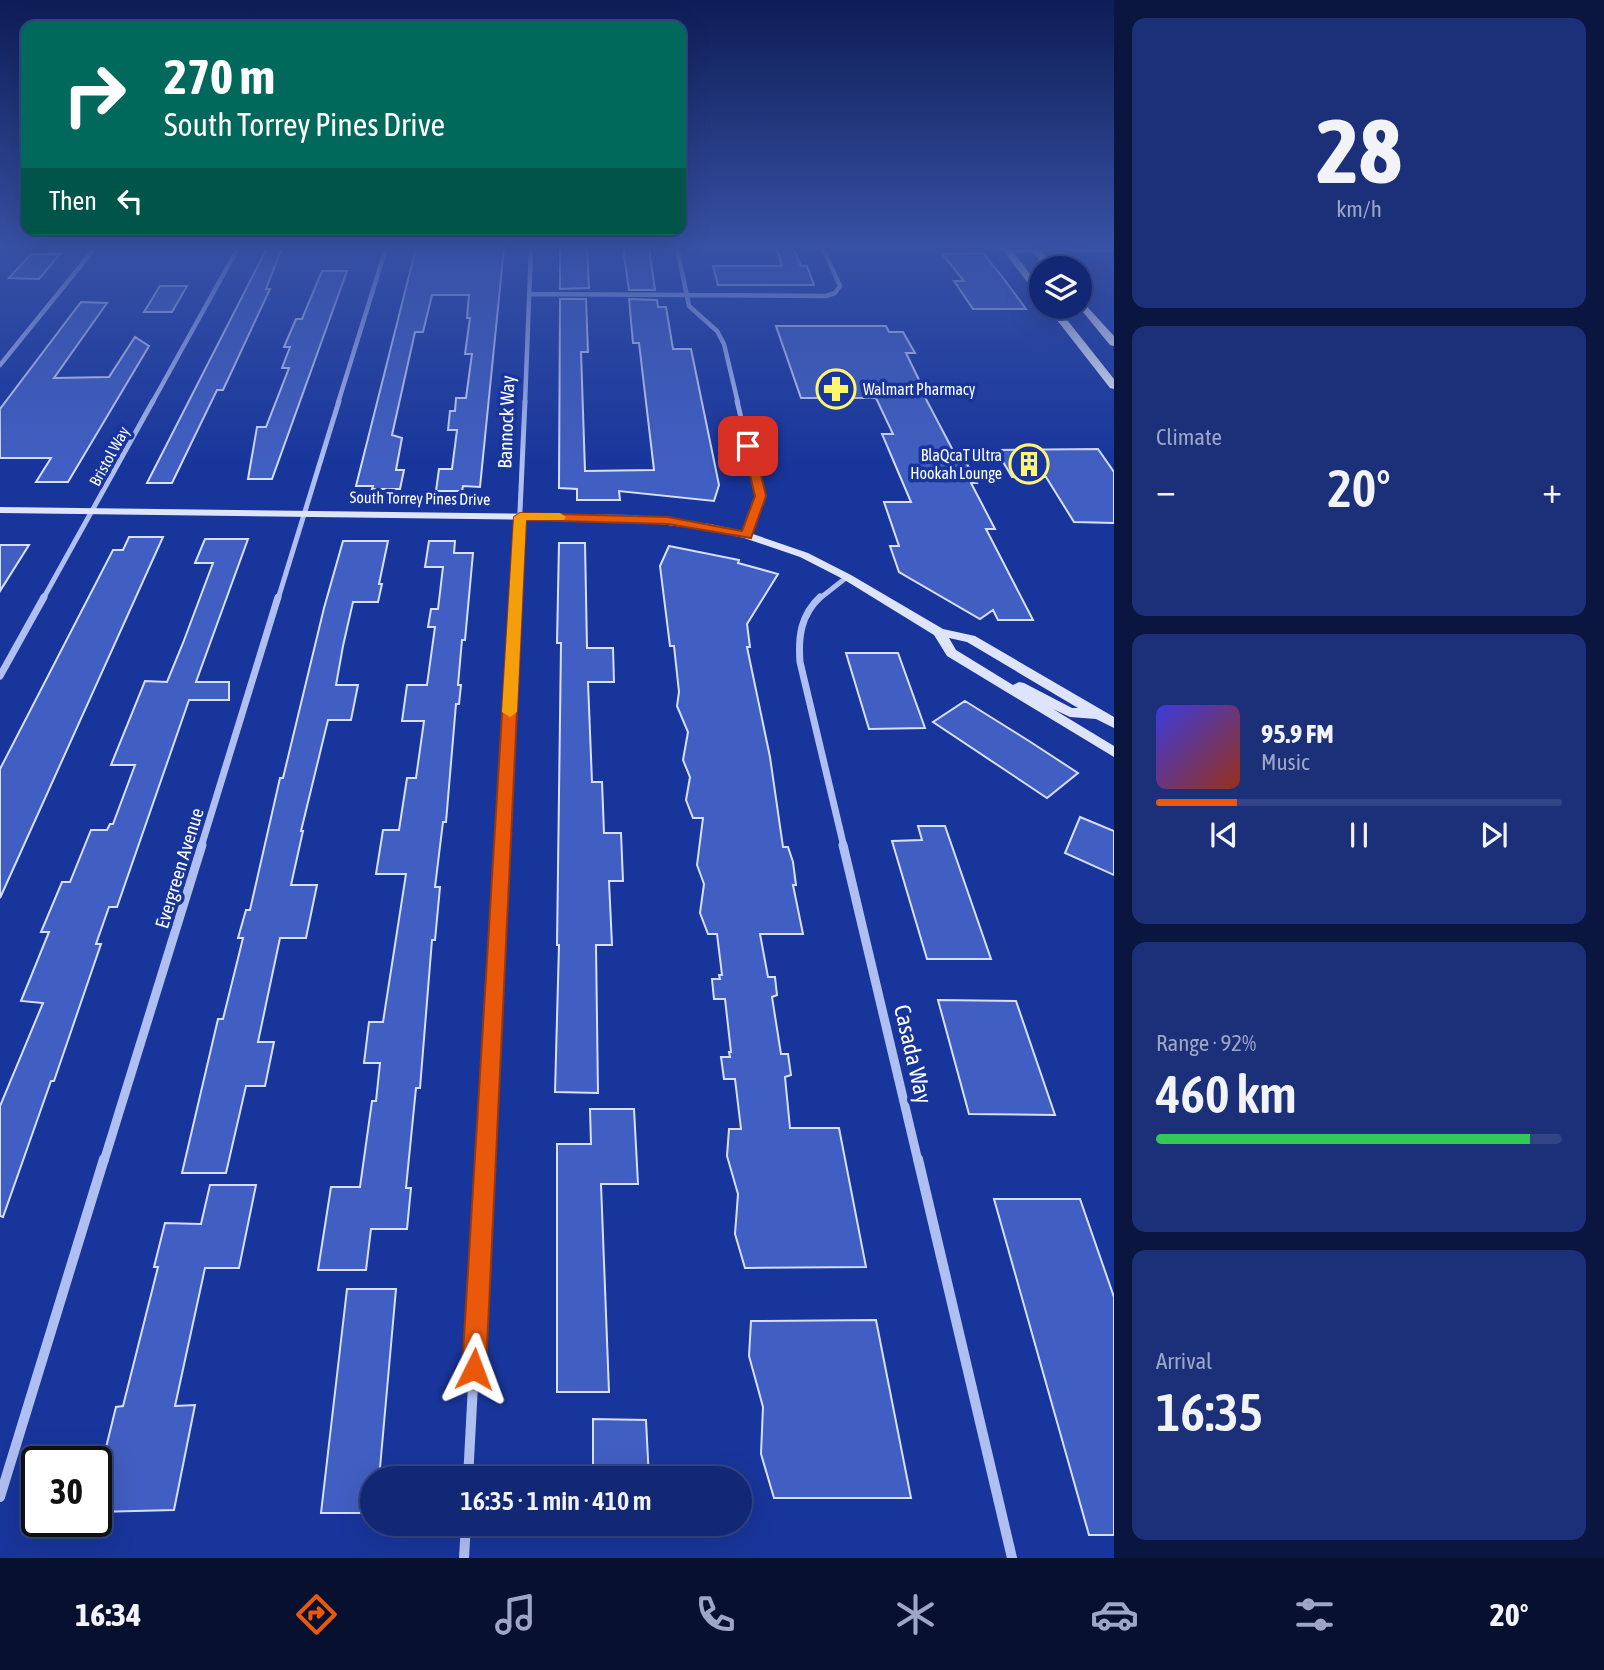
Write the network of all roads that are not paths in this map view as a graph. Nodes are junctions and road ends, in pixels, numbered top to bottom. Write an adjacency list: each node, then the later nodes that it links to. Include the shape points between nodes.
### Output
1 (36, 321): 9 (street)
2 (198, 321): 12 (street, Bristol Way)
3 (364, 321): 13 (street, Evergreen Avenue)
4 (528, 321): 14 (street, Bannock Way)
5 (705, 321): 15 (street, via 724,344 761,496)
6 (1063, 321): 10 (main road)
7 (1096, 321): 8 (main road)
8 (1114, 343)
9 (0, 365)
10 (1114, 386)
11 (0, 510): 12 (main road, South Torrey Pines Drive)
12 (93, 511): 13 (main road, South Torrey Pines Drive); 19 (street, Bristol Way)
13 (305, 514): 14 (main road, South Torrey Pines Drive); 24 (street, Evergreen Avenue)
14 (520, 517): 15 (main road, South Torrey Pines Drive, via 668,520); 23 (street, Bannock Way)
15 (747, 535): 16 (main road, South Torrey Pines Drive, via 804,555)
16 (847, 577): 17 (main road, South Torrey Pines Drive); 27 (street, Casada Way, via 818,598 802,620 797,645)
17 (939, 632): 18 (main road, South Torrey Pines Drive, via 951,653); 20 (main road, South Torrey Pines Drive, via 971,639)
18 (975, 667): 20 (main road, via 1070,712); 22 (main road, South Torrey Pines Drive)
19 (0, 676)
20 (1098, 714): 21 (main road, South Torrey Pines Drive)
21 (1114, 723)
22 (1114, 752)
23 (469, 1466)
24 (0, 1497)
25 (465, 1536): 26 (street)
26 (464, 1558)
27 (1012, 1558)

